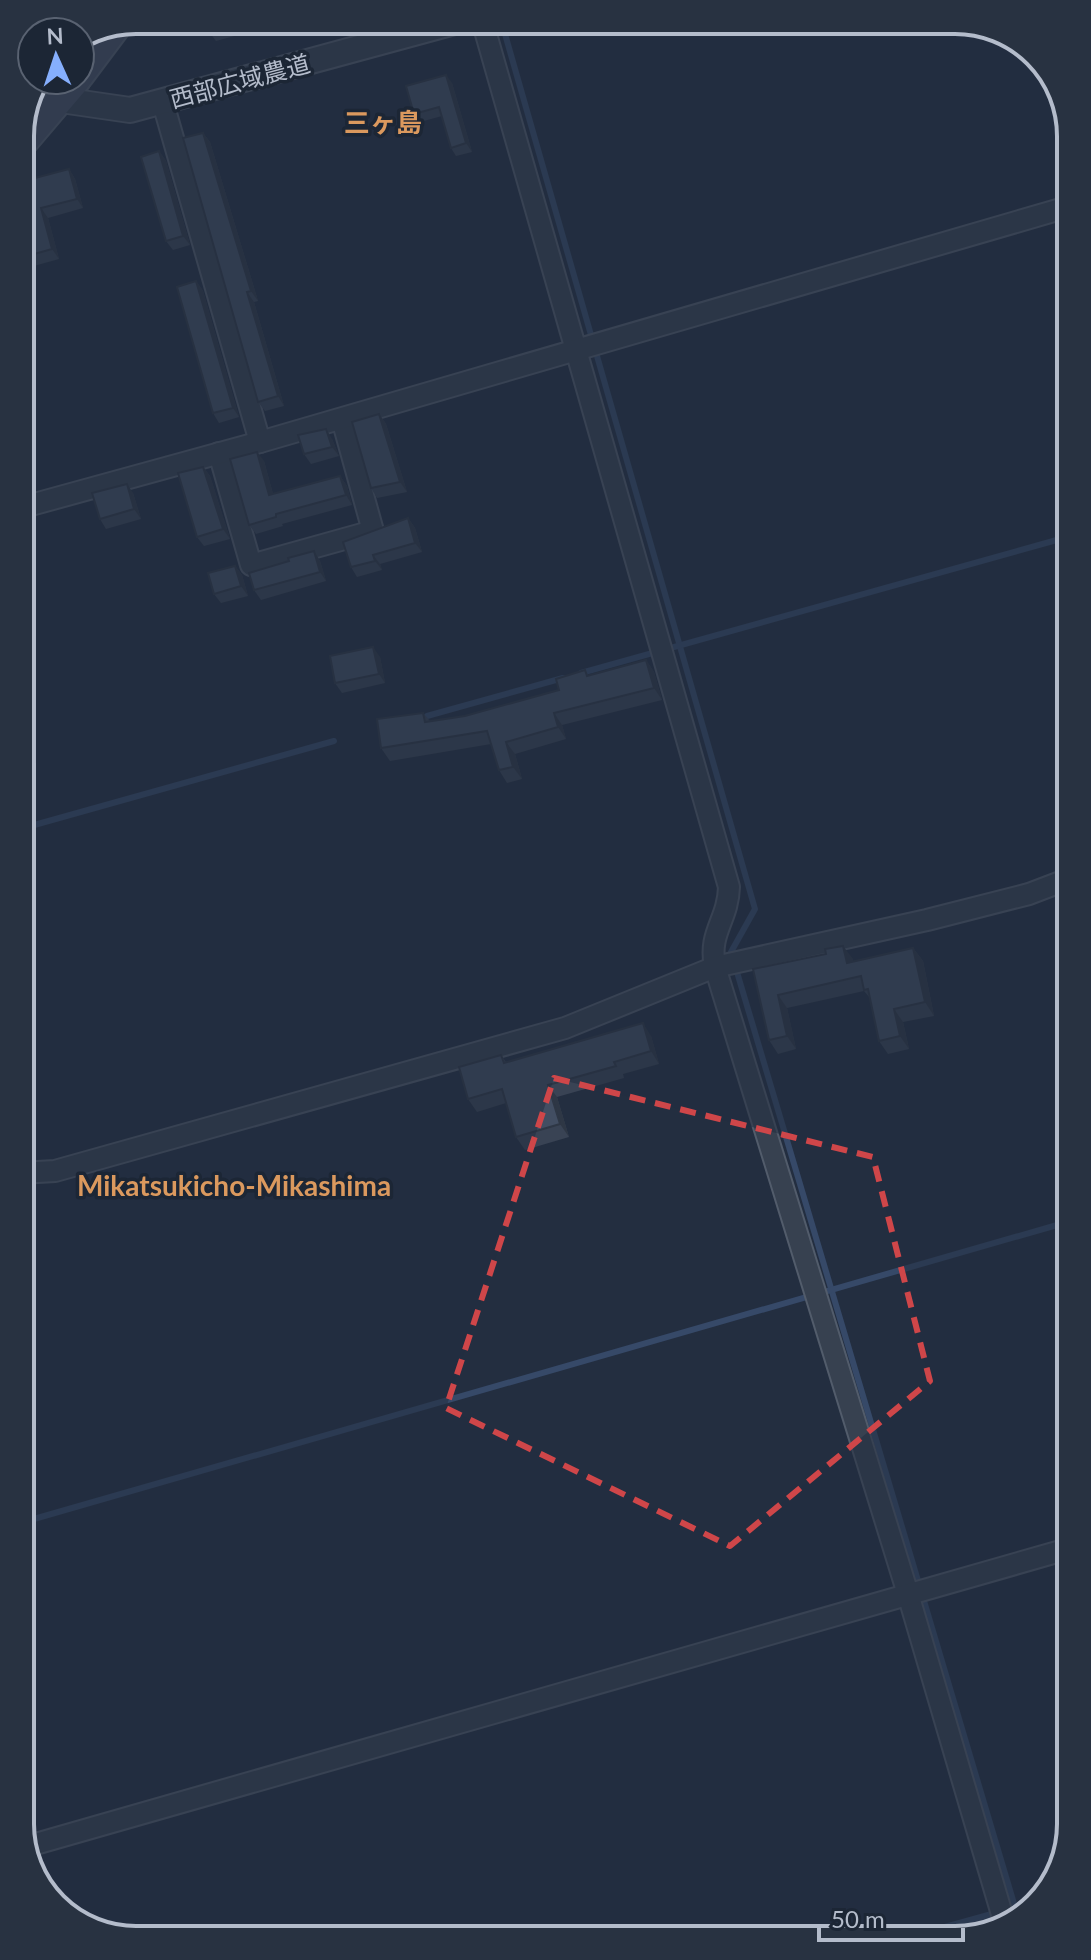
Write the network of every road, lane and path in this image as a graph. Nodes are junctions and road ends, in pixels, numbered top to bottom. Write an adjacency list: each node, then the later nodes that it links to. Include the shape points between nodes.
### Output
1 (412, 34): 7 (street, 西部広域農道)
2 (486, 34): 10 (street)
3 (109, 38): 4 (main road)
4 (96, 55)
5 (96, 95): 7 (street, 西部広域農道, via 130,110)
6 (64, 96): 8 (main road)
7 (163, 103): 12 (street)
8 (34, 131)
9 (1057, 210): 10 (street)
10 (576, 351): 11 (street); 16 (street, via 729,887 729,906 710,945)
11 (342, 419): 12 (street); 13 (street, via 373,531 251,565)
12 (260, 442): 13 (street)
13 (219, 453): 14 (street)
14 (34, 504)
15 (1057, 883): 16 (street, via 927,920)
16 (715, 967): 17 (street, via 565,1028 55,1171); 19 (street)
17 (34, 1172)
18 (1057, 1552): 19 (street)
19 (908, 1594): 20 (street); 21 (street)
20 (36, 1844)
21 (1002, 1914)

